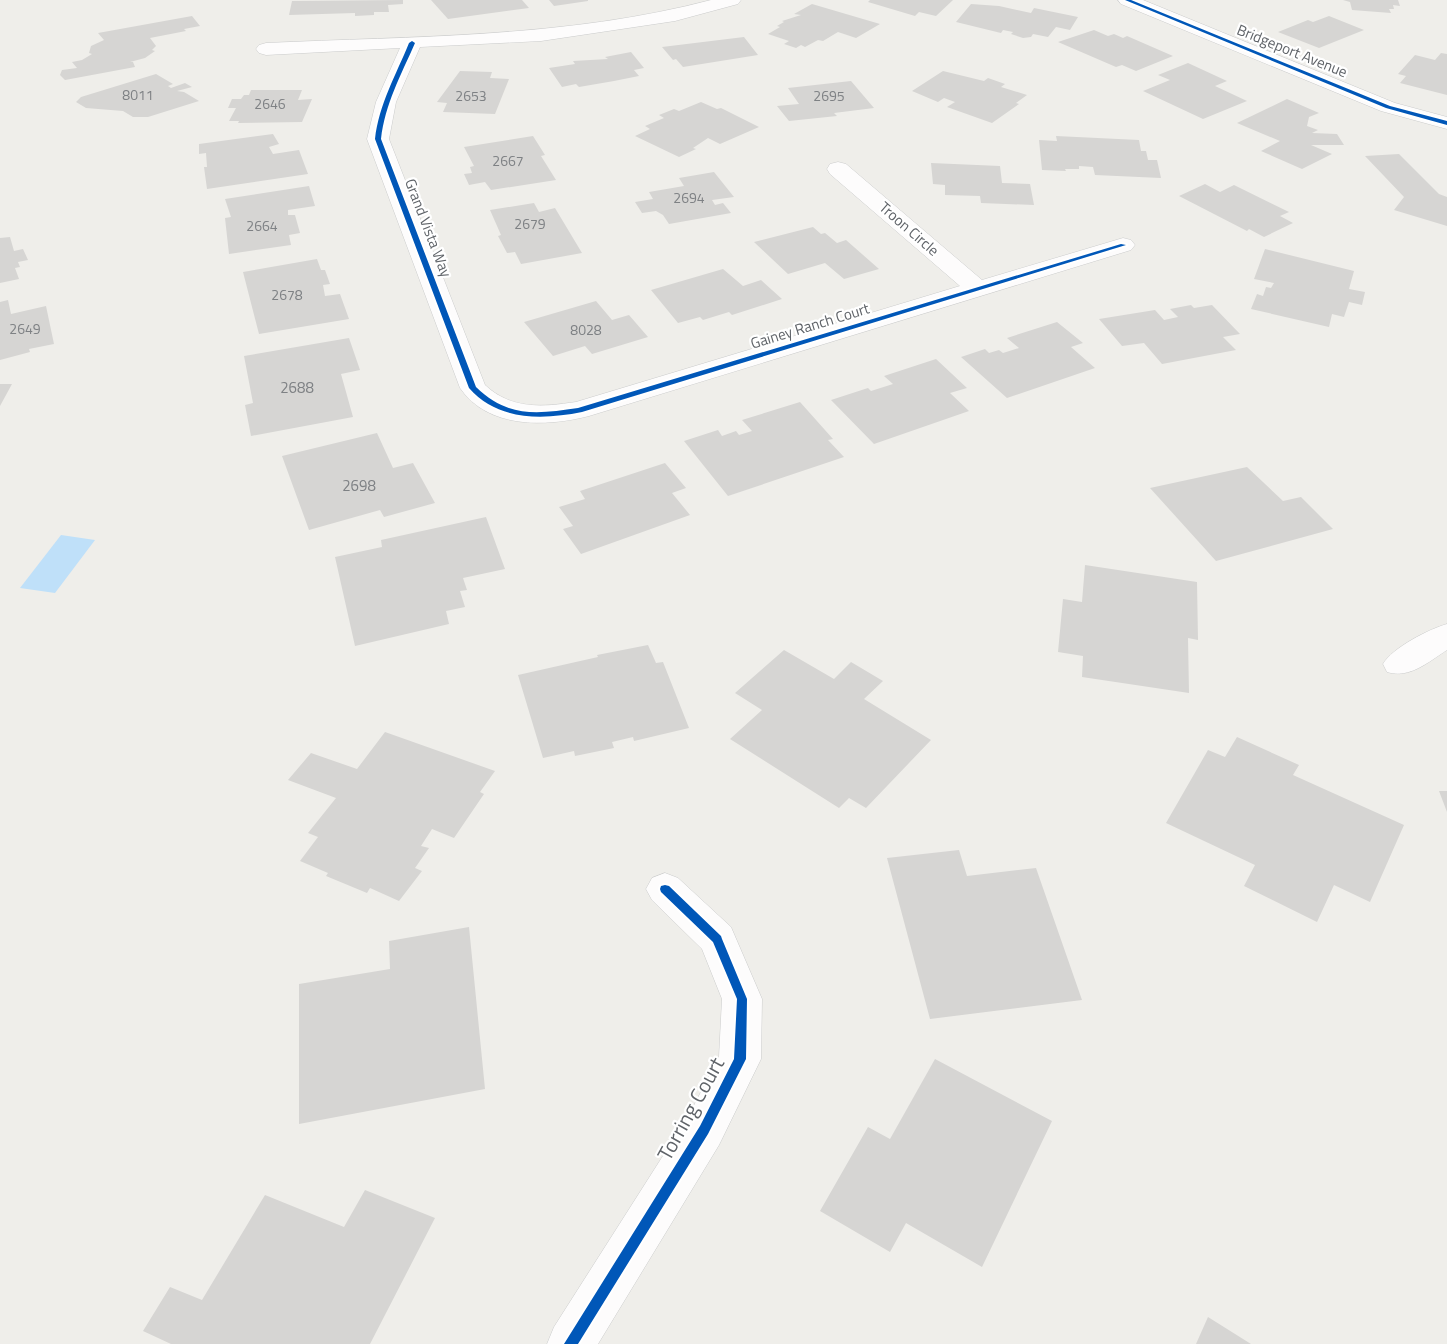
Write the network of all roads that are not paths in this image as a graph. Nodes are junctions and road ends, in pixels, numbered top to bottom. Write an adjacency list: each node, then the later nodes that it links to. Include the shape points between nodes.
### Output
1 (732, 0): 5 (street, via 675,15 540,35)
2 (1127, 0): 4 (street, Bridgeport Avenue)
3 (1189, 3): 4 (street)
4 (1163, 14): 7 (street, Bridgeport Avenue, via 1388,106)
5 (412, 43): 6 (street); 11 (street, Grand Vista Way, via 382,113 378,139 473,388 483,400)
6 (266, 49)
7 (1447, 123)
8 (838, 169): 10 (street, Troon Circle)
9 (1123, 245): 10 (street, Gainey Ranch Court)
10 (979, 290): 11 (street, Gainey Ranch Court, via 579,410 542,416)
11 (502, 409)
12 (1447, 635): 13 (street)
13 (1399, 664)
14 (665, 889): 15 (street, Torring Court, via 717,939 742,999 740,1059 704,1130)
15 (571, 1344)

